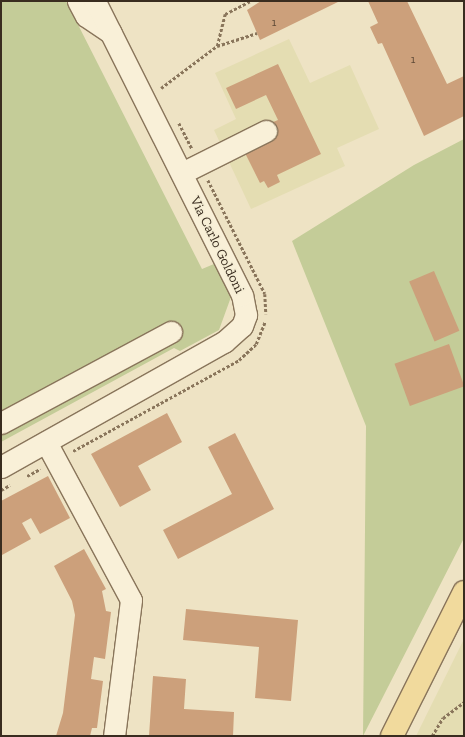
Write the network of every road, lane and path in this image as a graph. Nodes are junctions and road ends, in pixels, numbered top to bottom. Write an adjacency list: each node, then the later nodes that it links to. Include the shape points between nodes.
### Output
1 (78, 1): 4 (street, via 86,16)
2 (95, 1): 4 (street, Via Carlo Goldoni)
3 (250, 1): 6 (path, via 225,14)
4 (111, 33): 12 (street, Via Carlo Goldoni)
5 (257, 33): 6 (path)
6 (217, 46): 8 (path)
7 (158, 82): 8 (path)
8 (161, 88): 9 (path)
9 (165, 95)
10 (175, 116): 12 (path)
11 (266, 131): 12 (street)
12 (190, 168): 15 (street, Via Carlo Goldoni, via 242,295 246,310 242,326 224,342); 16 (path, via 265,294 266,313 261,335 253,348 239,360)
13 (172, 332): 14 (street)
14 (1, 423)
15 (46, 442): 16 (street); 17 (street, Via Carlo Goldoni)
16 (56, 460): 18 (path); 23 (street, via 131,600)
17 (1, 467)
18 (22, 479)
19 (15, 482): 20 (path)
20 (1, 490)
21 (464, 592): 24 (main road)
22 (464, 702): 25 (path, via 444,718)
23 (114, 736)
24 (392, 736)
25 (432, 736)

